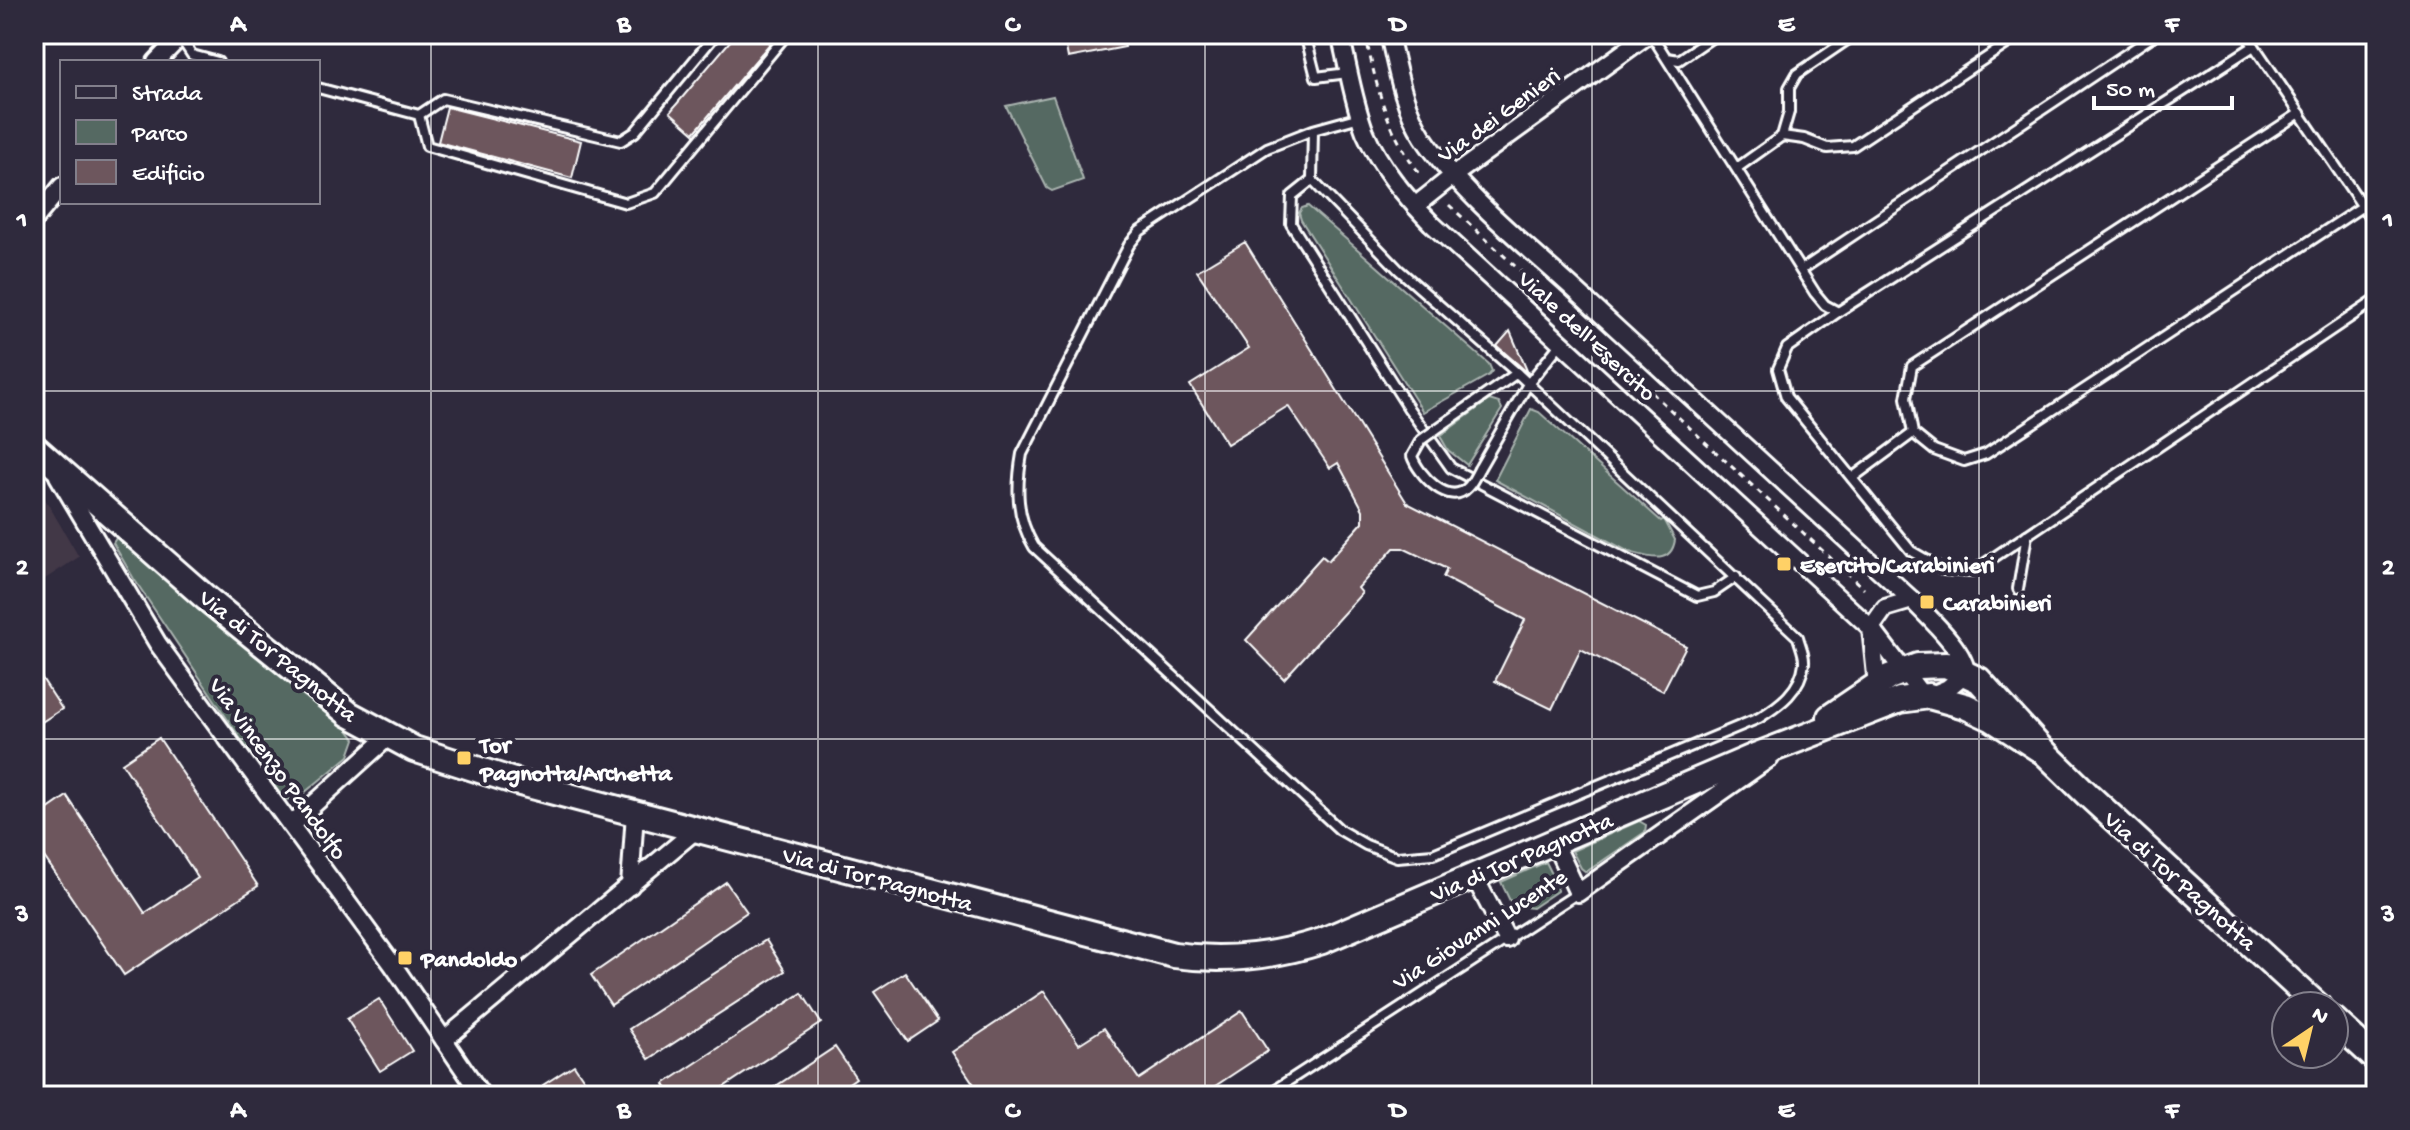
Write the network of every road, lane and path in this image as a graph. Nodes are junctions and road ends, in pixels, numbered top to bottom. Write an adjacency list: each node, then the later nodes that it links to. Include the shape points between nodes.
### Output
1 (716, 34): 21 (lane, via 635,132 621,141 443,99)
2 (787, 34): 21 (lane, via 655,193 626,203 427,146)
3 (1305, 34): 18 (lane, via 1316,77)
4 (1340, 34): 18 (street, Viale dell'Esercito)
5 (1365, 34): 26 (path, via 1380,102 1396,140)
6 (1389, 34): 27 (street, Viale dell'Esercito, via 1413,119)
7 (1650, 34): 15 (lane); 27 (street, Via dei Genieri)
8 (1717, 34): 15 (lane, via 1679,60)
9 (1856, 34): 24 (lane, via 1797,74 1789,88)
10 (2022, 34): 24 (lane, via 1853,146 1827,148)
11 (2156, 34): 35 (lane)
12 (2246, 34): 14 (lane)
13 (180, 35): 16 (street); 17 (lane, via 192,55)
14 (2254, 46): 20 (lane); 37 (lane)
15 (1666, 57): 25 (lane)
16 (158, 60)
17 (211, 60)
18 (1349, 73): 22 (street, Viale dell'Esercito)
19 (320, 89): 21 (lane)
20 (2300, 113): 32 (lane); 41 (lane, via 1912,366 1906,398)
21 (419, 115)
22 (1361, 117): 23 (lane); 31 (street, Viale dell'Esercito, via 1379,159)
23 (1313, 130): 28 (lane); 45 (lane, via 1267,148 1140,231 1129,245 1022,454 1020,513 1034,547 1340,830 1397,857 1433,854 1759,718 1784,702 1805,661 1798,637)
24 (1782, 136): 25 (lane)
25 (1737, 168): 35 (lane)
26 (1421, 175)
27 (1454, 175): 31 (street, Via dei Genieri); 48 (street, Viale dell'Esercito)
28 (1312, 180): 39 (lane, via 1399,270); 45 (lane, via 1292,196 1291,224 1451,468 1697,596)
29 (60, 188): 33 (street)
30 (1449, 205): 46 (path, Viale dell'Esercito)
31 (1415, 206): 38 (street, Viale dell'Esercito)
32 (2363, 206): 34 (lane); 41 (lane, via 1986,454 1964,461 1934,450)
33 (34, 220)
34 (2376, 226)
35 (1801, 270): 37 (lane, via 1821,300)
36 (2376, 300): 44 (lane)
37 (1838, 312): 43 (lane, via 1787,348 1778,369 1786,397)
38 (1561, 342): 40 (lane); 49 (street, Viale dell'Esercito)
39 (1517, 373): 40 (lane); 40 (lane, bridge, via 1421,440 1412,456 1431,485 1454,493 1468,488)
40 (1528, 384): 45 (lane)
41 (1913, 433): 43 (lane)
42 (42, 454): 54 (street, Via di Tor Pagnotta, via 300,677); 58 (street, Via Vincenzo Pandolfo, via 158,644)
43 (1852, 478): 44 (lane, via 1911,551 1944,570 1972,572)
44 (2027, 535): 47 (lane)
45 (1736, 577)
46 (1864, 589)
47 (2018, 589)
48 (1912, 600): 49 (street, via 1885,608); 51 (street, Viale dell'Esercito, via 1952,644)
49 (1871, 628): 50 (street, Viale dell'Esercito); 52 (street)
50 (1903, 670): 51 (street, Via di Tor Pagnotta, via 1935,664); 52 (street, Via di Tor Pagnotta); 53 (street, Viale dell'Esercito)
51 (1966, 673): 53 (street, via 1945,691); 56 (street, Via di Tor Pagnotta, via 1992,692)
52 (1877, 685): 55 (street, Via di Tor Pagnotta)
53 (1929, 696): 55 (street, Via di Tor Pagnotta, via 1894,702); 56 (street, Via di Tor Pagnotta, via 1976,710)
54 (388, 737): 57 (street, Via di Tor Pagnotta, via 442,760); 58 (street)
55 (1794, 740): 60 (street, Via di Tor Pagnotta); 63 (street, Via Giovanni Lucente)
56 (2045, 753): 65 (street, Via di Tor Pagnotta)
57 (635, 813): 59 (street, Via di Tor Pagnotta); 62 (street)
58 (292, 824): 67 (street, Via Vincenzo Pandolfo)
59 (697, 829): 61 (street, Via di Tor Pagnotta, via 1134,946 1211,960 1305,946); 62 (street)
60 (1554, 842): 61 (street, Via di Tor Pagnotta); 63 (street)
61 (1474, 876): 64 (street)
62 (630, 886): 67 (street)
63 (1578, 893): 64 (lane, Via Giovanni Lucente)
64 (1507, 939): 70 (lane, Via Giovanni Lucente)
65 (2301, 990)
66 (2350, 1035): 68 (street)
67 (444, 1040): 69 (street, Via Vincenzo Pandolfo)
68 (2376, 1059)
69 (482, 1096)
70 (1265, 1096)

